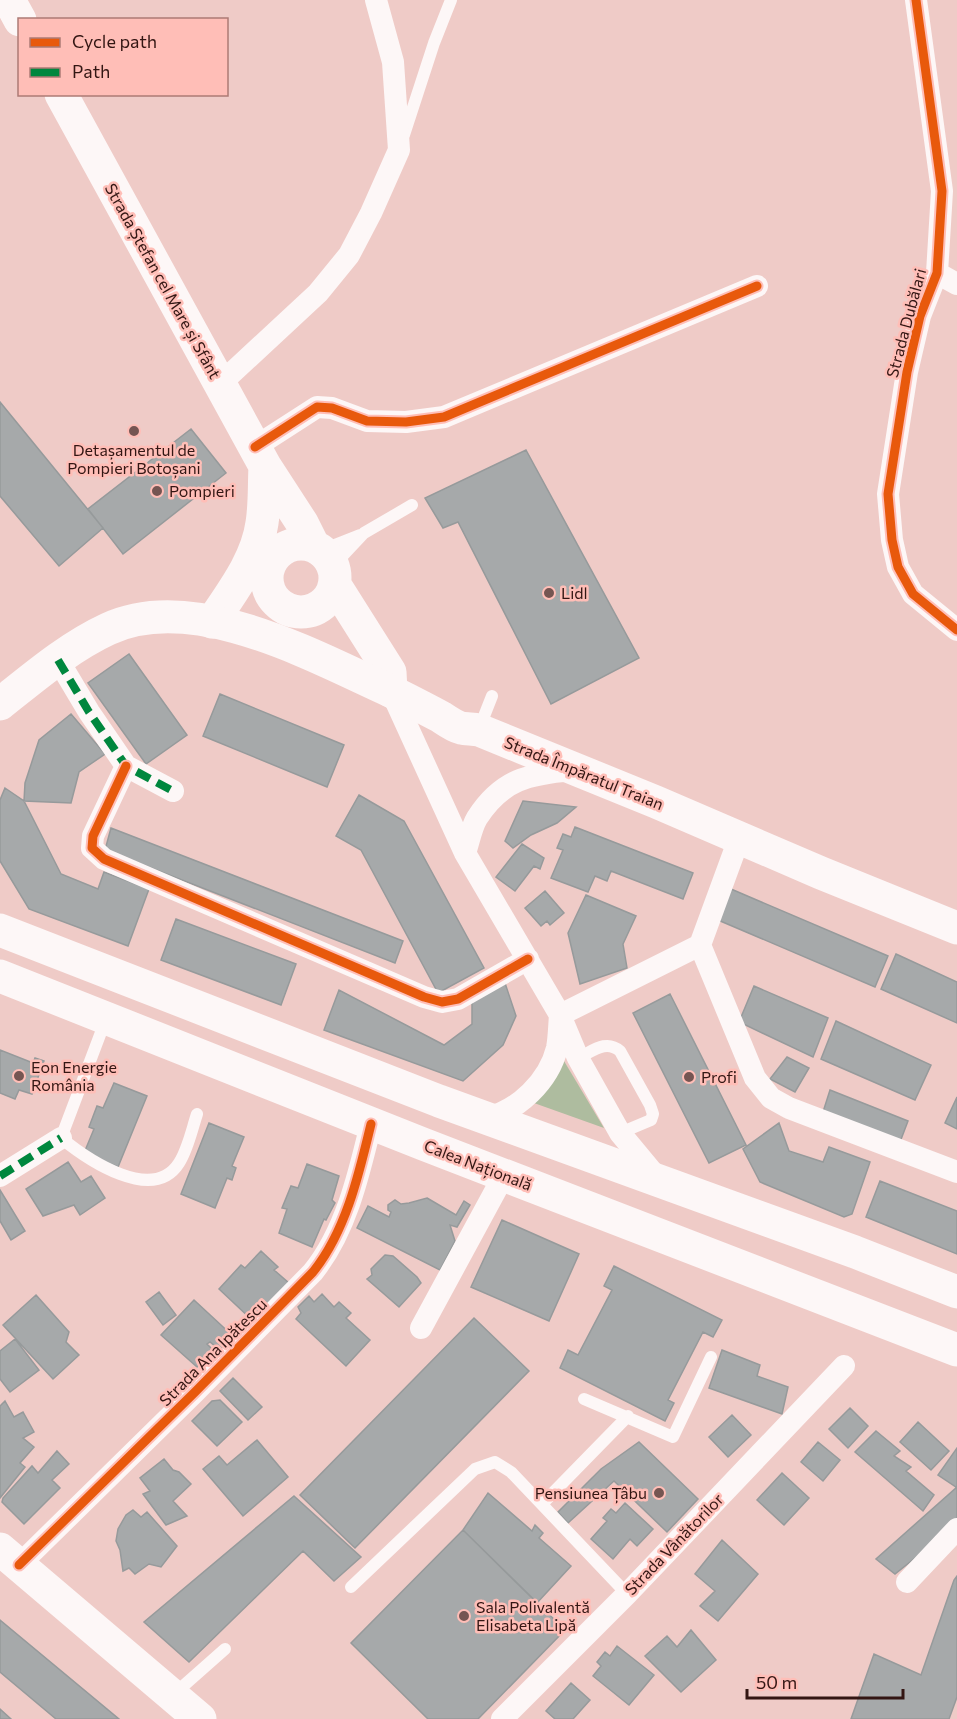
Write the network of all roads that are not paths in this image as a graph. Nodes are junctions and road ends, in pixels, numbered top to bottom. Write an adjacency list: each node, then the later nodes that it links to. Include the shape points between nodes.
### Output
1 (9, 0): 5 (main road)
2 (376, 0): 9 (street, via 393,62)
3 (451, 0): 9 (lane)
4 (916, 0): 11 (street, Strada Dubălari, via 942,191)
5 (18, 18)
6 (0, 19): 7 (street)
7 (18, 19)
8 (62, 96): 14 (main road, Strada Ștefan cel Mare și Sfânt)
9 (399, 150): 14 (street, via 349,255 318,293)
10 (957, 222): 11 (street)
11 (937, 273): 12 (street); 21 (street, Strada Dubălari, via 920,316 907,372 888,494 898,567 914,594)
12 (957, 284)
13 (757, 286): 15 (street, via 444,417 406,422 367,421 332,408 317,408)
14 (220, 384): 15 (main road, Strada Ștefan cel Mare și Sfânt)
15 (260, 457): 18 (main road); 19 (main road, Strada Ștefan cel Mare și Sfânt)
16 (412, 505): 17 (lane)
17 (364, 533): 19 (lane); 19 (lane, via 333,565)
18 (261, 548): 19 (main road, via 274,520); 19 (main road, via 267,588 281,606 298,612); 20 (main road)
19 (320, 561): 22 (main road); 24 (main road, Strada Ștefan cel Mare și Sfânt, via 390,672)
20 (212, 622): 22 (main road, Strada Împăratul Traian); 23 (main road, Strada Împăratul Traian, via 185,616 130,621 83,642)
21 (957, 630)
22 (309, 654): 24 (main road, Strada Împăratul Traian)
23 (58, 660): 26 (main road, Strada Împăratul Traian); 28 (street)
24 (391, 691): 27 (main road, Strada Împăratul Traian, via 461,728); 32 (street, Strada Ștefan cel Mare și Sfânt)
25 (492, 696): 27 (lane)
26 (0, 704)
27 (479, 730): 29 (main road, Strada Împăratul Traian)
28 (126, 765): 30 (street); 36 (street, via 93,836 92,848 104,859 442,1002 458,999)
29 (575, 769): 31 (main road, Strada Împăratul Traian); 32 (street, via 543,773 507,785 476,819)
30 (173, 791)
31 (740, 836): 33 (main road, Strada Împăratul Traian); 35 (street)
32 (465, 853): 36 (street, Strada Ștefan cel Mare și Sfânt)
33 (957, 928)
34 (0, 930): 42 (main road)
35 (700, 945): 38 (street); 46 (street, via 755,1078 771,1098)
36 (528, 959): 38 (street, Strada Ștefan cel Mare și Sfânt)
37 (0, 976): 39 (main road, Calea Națională)
38 (560, 1015): 40 (street, Strada Ștefan cel Mare și Sfânt); 42 (street, via 556,1049 534,1089 511,1109)
39 (106, 1018): 43 (main road, Calea Națională); 45 (lane)
40 (578, 1058): 44 (street, Strada Ștefan cel Mare și Sfânt); 44 (lane, via 606,1044 620,1052 653,1114 651,1120)
41 (198, 1114): 45 (lane, via 180,1162 161,1179 130,1178 85,1158)
42 (486, 1118): 49 (main road)
43 (371, 1124): 47 (main road, Calea Națională); 59 (street, Strada Ana Ipătescu, via 359,1173 327,1255 203,1384)
44 (620, 1132): 49 (street, Strada Ștefan cel Mare și Sfânt)
45 (61, 1138): 48 (street)
46 (957, 1172)
47 (504, 1175): 51 (street); 52 (main road, Calea Națională)
48 (0, 1176)
49 (660, 1181): 50 (main road)
50 (957, 1292)
51 (421, 1328)
52 (957, 1350)
53 (711, 1357): 56 (lane, via 673,1437)
54 (844, 1366): 62 (street, Strada Vânătorilor)
55 (584, 1399): 56 (lane)
56 (628, 1416): 57 (lane)
57 (542, 1504): 61 (lane, via 511,1472 495,1462 475,1469); 62 (lane)
58 (957, 1529): 60 (street)
59 (10, 1557): 64 (main road)
60 (907, 1582)
61 (351, 1587)
62 (627, 1594): 66 (street, Strada Vânătorilor)
63 (225, 1649): 64 (lane)
64 (172, 1695): 65 (main road)
65 (200, 1719)
66 (502, 1719)

